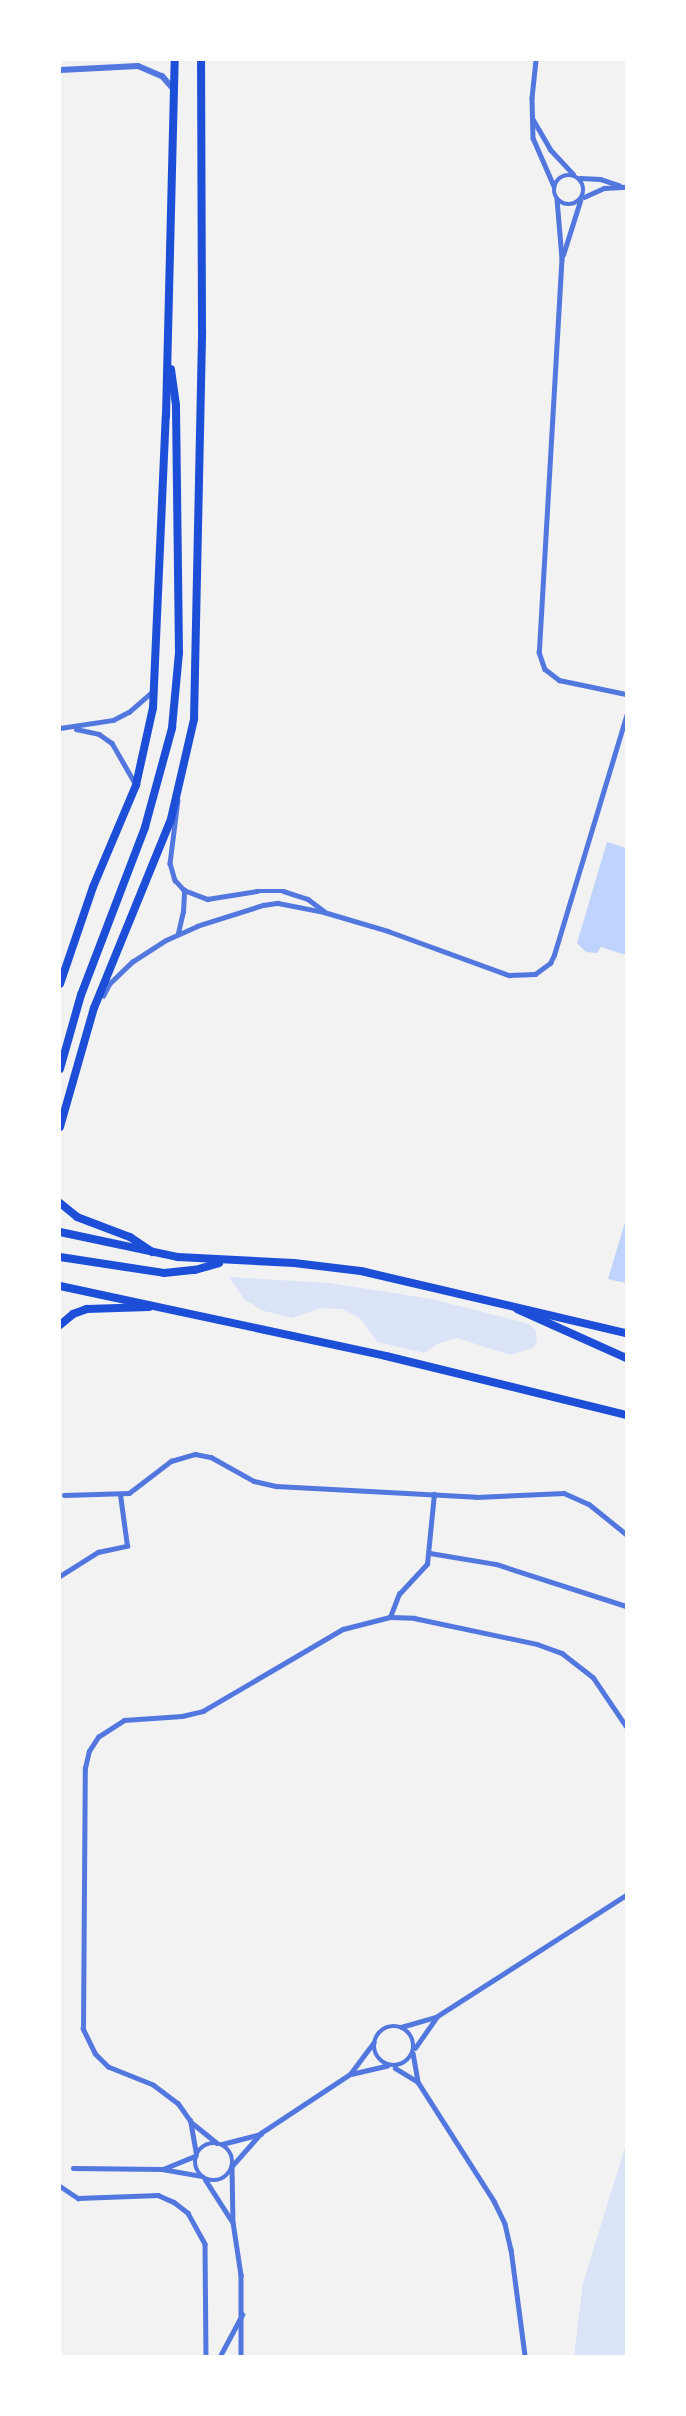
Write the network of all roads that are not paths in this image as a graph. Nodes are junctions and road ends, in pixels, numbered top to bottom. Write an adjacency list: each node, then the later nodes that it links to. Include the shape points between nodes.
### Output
1 (150, 60): 5 (street)
2 (175, 60): 7 (main road)
3 (201, 60): 23 (main road, via 197,682)
4 (536, 60): 8 (street)
5 (138, 66): 6 (street); 7 (street, via 162,76)
6 (60, 70)
7 (176, 93): 16 (main road)
8 (532, 118): 9 (street, via 550,149); 10 (street, via 535,148)
9 (577, 177): 10 (street, via 560,177); 11 (street); 14 (street, via 584,187)
10 (554, 186): 13 (street)
11 (620, 186): 12 (street); 14 (street, via 596,190)
12 (626, 187)
13 (557, 199): 14 (street, via 565,205); 15 (street)
14 (581, 199): 15 (street)
15 (562, 259): 18 (street, via 539,652 545,668 559,680)
16 (167, 356): 17 (main road); 29 (main road, via 176,405 179,653 172,727 145,827 80,995)
17 (154, 689): 21 (street, via 121,716); 22 (main road, via 147,746)
18 (626, 694)
19 (626, 716): 25 (street, via 554,955 543,970 527,977 509,975)
20 (60, 728): 21 (street)
21 (72, 728): 22 (street, via 99,734 112,743)
22 (136, 785): 27 (main road, via 93,887)
23 (178, 792): 24 (street, via 170,863); 28 (main road, via 163,842)
24 (184, 890): 25 (street, via 207,899 283,891 308,899); 26 (street)
25 (324, 912): 26 (street, via 271,903)
26 (178, 933): 28 (street, via 132,962)
27 (60, 984)
28 (94, 1007): 30 (main road)
29 (60, 1069)
30 (60, 1127)
31 (60, 1203): 33 (main road, via 72,1214 123,1234)
32 (60, 1232): 33 (main road)
33 (154, 1253): 35 (main road)
34 (60, 1257): 35 (main road, via 164,1273)
35 (225, 1261): 37 (main road, via 361,1271)
36 (60, 1286): 38 (main road)
37 (504, 1303): 40 (main road); 41 (main road)
38 (156, 1306): 39 (main road, via 87,1309); 42 (main road)
39 (60, 1325)
40 (626, 1334)
41 (626, 1358)
42 (626, 1415)
43 (434, 1494): 45 (street, via 275,1486 195,1454 172,1461 137,1489); 46 (street, via 564,1493 589,1504); 47 (street)
44 (64, 1495): 45 (street)
45 (120, 1495): 48 (street, via 127,1546 93,1555)
46 (626, 1534)
47 (430, 1553): 49 (street, via 496,1564); 50 (street, via 424,1569 399,1594)
48 (60, 1576)
49 (626, 1606)
50 (390, 1617): 51 (street, via 500,1636 562,1654 593,1677); 60 (street, via 343,1629 203,1711 118,1722 104,1731 89,1751 85,1768 83,2029 101,2061 162,2090)
51 (626, 1726)
52 (626, 1895): 53 (street)
53 (436, 2017): 54 (street); 56 (street)
54 (401, 2027): 55 (street, via 381,2030); 56 (street, via 412,2036)
55 (373, 2043): 57 (street, via 376,2057); 58 (street)
56 (414, 2051): 57 (street, via 405,2063); 59 (street)
57 (390, 2066): 58 (street); 59 (street)
58 (350, 2074): 61 (street)
59 (418, 2082): 74 (street, via 505,2224)
60 (190, 2121): 62 (street); 63 (street)
61 (261, 2133): 62 (street); 64 (street)
62 (219, 2144): 63 (street, via 207,2144); 64 (street, via 230,2152)
63 (196, 2155): 66 (street); 67 (street, via 195,2166)
64 (232, 2167): 67 (street, via 219,2180); 69 (street)
65 (73, 2168): 66 (street)
66 (162, 2169): 67 (street)
67 (203, 2177): 69 (street)
68 (60, 2186): 71 (street, via 78,2198 158,2195 188,2213 205,2244)
69 (233, 2222): 70 (street, via 240,2256)
70 (242, 2315): 72 (street); 73 (street)
71 (206, 2357)
72 (220, 2357)
73 (242, 2357)
74 (525, 2357)

